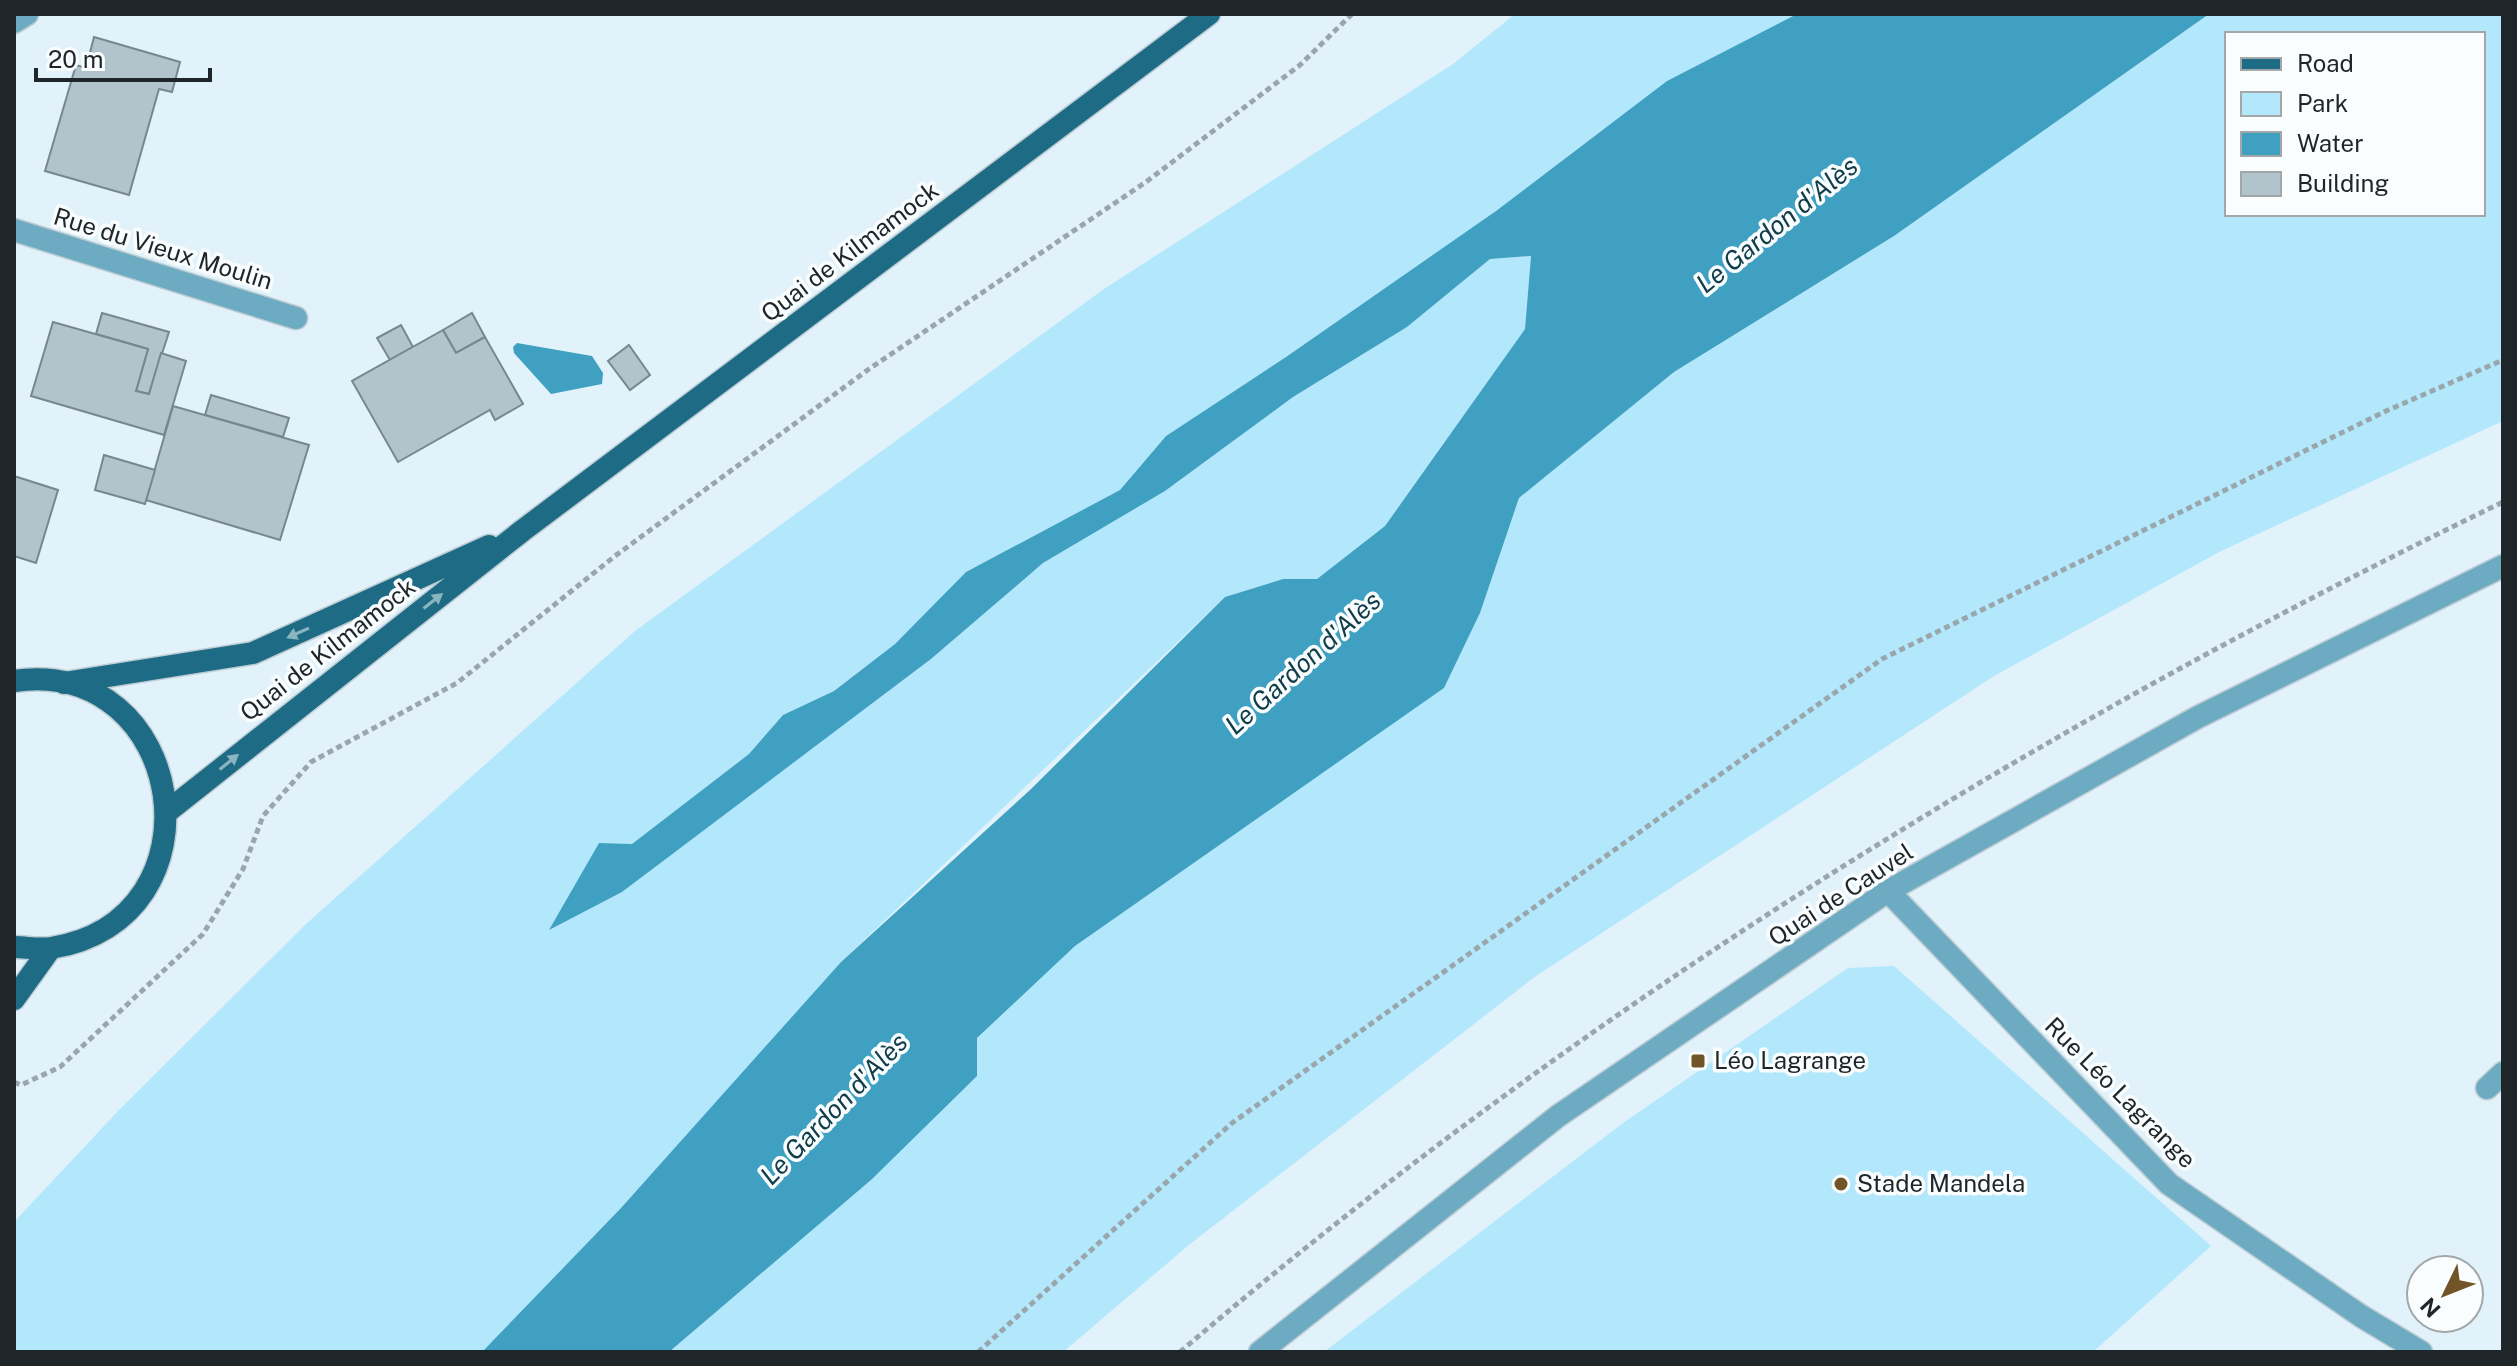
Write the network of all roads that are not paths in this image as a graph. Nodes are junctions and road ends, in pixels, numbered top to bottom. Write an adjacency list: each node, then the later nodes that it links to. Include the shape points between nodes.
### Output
1 (27, 14): 3 (street)
2 (1209, 14): 6 (main road, Quai de Kilmamock)
3 (14, 22)
4 (14, 230): 5 (street, Rue du Vieux Moulin)
5 (296, 318)
6 (522, 531): 9 (main road, Quai de Kilmamock, one-way to 9, via 253,653); 10 (main road, Quai de Kilmamock, one-way to 6)
7 (2503, 566): 11 (street, Quai de Cauvel, via 2198,717)
8 (14, 681): 9 (main road)
9 (64, 683): 10 (main road, via 105,700 138,730 160,769)
10 (168, 811): 13 (main road, via 160,860 136,903 97,933)
11 (1888, 891): 15 (street, Quai de Cauvel, via 1558,1116); 16 (street, Rue Léo Lagrange, via 2169,1184)
12 (14, 947): 13 (main road)
13 (50, 949): 14 (main road)
14 (14, 999)
15 (1260, 1352)
16 (2421, 1352)

